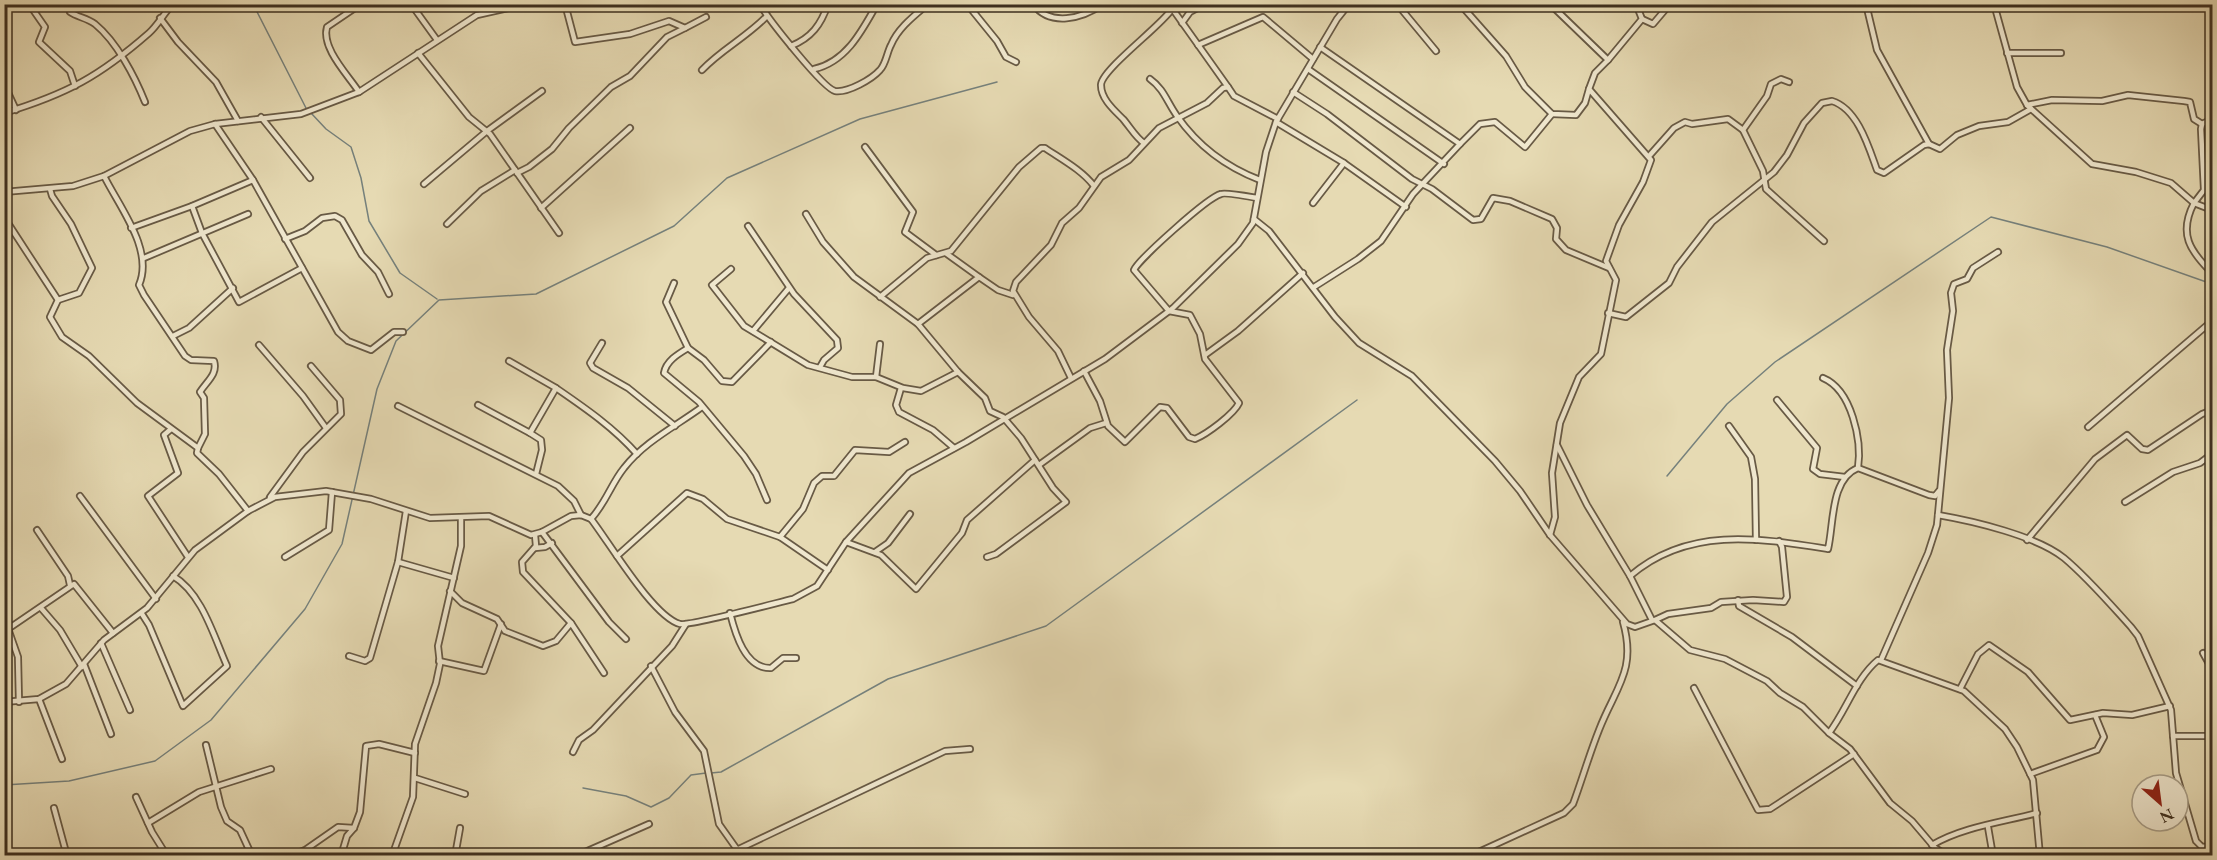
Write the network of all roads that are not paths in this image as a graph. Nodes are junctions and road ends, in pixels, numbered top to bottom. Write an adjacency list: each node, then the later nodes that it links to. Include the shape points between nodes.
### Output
1 (29, 4): 51 (street, via 45,27 39,42 70,71)
2 (173, 4): 29 (street)
3 (411, 4): 33 (street)
4 (527, 4): 33 (street, via 477,15)
5 (565, 4): 32 (street, via 575,42 630,34 669,21)
6 (769, 4): 23 (street)
7 (828, 4): 35 (street, via 815,30)
8 (877, 4): 45 (street, via 849,49)
9 (928, 4): 45 (street, via 893,40 882,69 854,86 832,89)
10 (967, 4): 44 (street, via 1006,57)
11 (1033, 4): 12 (street, via 1053,20 1093,11)
12 (1103, 4)
13 (1205, 4): 31 (street, via 1190,12)
14 (1349, 4): 36 (street)
15 (1397, 4): 37 (street)
16 (1461, 4): 61 (street, via 1506,56 1525,87)
17 (1550, 4): 43 (street)
18 (1636, 4): 30 (street)
19 (1670, 4): 30 (street, via 1653,24)
20 (1881, 4): 25 (street)
21 (1994, 4): 39 (street)
22 (358, 5): 55 (street, via 327,27 326,36)
23 (761, 7): 27 (street)
24 (1170, 7): 31 (street); 72 (street, via 1101,83 1107,102)
25 (1866, 7): 74 (street, via 1877,50)
26 (70, 12): 41 (street, via 93,22)
27 (767, 16): 35 (street); 47 (street)
28 (706, 17): 32 (street)
29 (160, 18): 41 (street); 65 (street, via 216,82)
30 (1642, 19): 43 (street)
31 (1182, 23): 34 (street)
32 (685, 28): 79 (street, via 667,37 630,76 611,87 552,149)
33 (437, 40): 38 (street)
34 (1197, 45): 42 (street, via 1263,17); 52 (street)
35 (791, 46): 45 (street)
36 (1320, 48): 42 (street); 73 (street)
37 (1436, 51)
38 (418, 53): 55 (street); 71 (street, via 469,117)
39 (2007, 53): 40 (street); 58 (street, via 2017,87)
40 (2061, 53)
41 (121, 57): 51 (street); 57 (street, via 135,75)
42 (1313, 59): 46 (street)
43 (1608, 60): 53 (street, via 1595,73)
44 (1016, 62)
45 (814, 69)
46 (1308, 69): 56 (street); 78 (street)
47 (702, 70)
48 (1150, 79): 63 (street, via 1164,90)
49 (1789, 82): 70 (street, via 1781,79 1771,84)
50 (4, 84): 59 (street)
51 (75, 86): 59 (street)
52 (1228, 87): 63 (street); 66 (street, via 1234,96)
53 (1589, 89): 61 (street, via 1576,115); 76 (street)
54 (543, 91): 71 (street)
55 (359, 92): 62 (street, via 301,114)
56 (1293, 92): 66 (street); 88 (street)
57 (145, 102)
58 (2029, 107): 68 (street, via 2052,100 2102,101 2128,95 2190,102 2194,119); 74 (street, via 2008,122 1979,126 1940,148); 94 (street, via 2092,164 2171,183)
59 (16, 110): 60 (street)
60 (4, 113)
61 (1552, 114): 73 (street, via 1524,147 1495,122 1480,124)
62 (261, 117): 65 (street); 81 (street)
63 (1179, 118): 72 (street, via 1159,128); 83 (street, via 1210,154)
64 (2212, 119): 68 (street)
65 (238, 121): 67 (street)
66 (1277, 121): 77 (street); 83 (street)
67 (215, 124): 80 (street, via 183,134); 82 (street)
68 (2202, 124): 85 (street)
69 (630, 128): 97 (street)
70 (1743, 130): 76 (street, via 1728,119 1685,122 1674,128); 84 (street, via 1763,171)
71 (487, 131): 79 (street); 87 (street)
72 (1144, 143): 89 (street, via 1129,160 1101,177)
73 (1460, 144): 78 (street)
74 (1929, 144): 84 (street, via 1881,173 1850,113 1829,101 1822,103 1804,123 1787,155)
75 (865, 147): 112 (street, via 913,212 905,232)
76 (1650, 156): 115 (street, via 1647,172 1619,225 1606,261)
77 (1344, 163): 93 (street); 96 (street)
78 (1443, 164): 88 (street)
79 (516, 172): 97 (street); 103 (street, via 481,191)
80 (104, 176): 90 (street); 105 (street)
81 (310, 178)
82 (253, 180): 95 (street); 108 (street)
83 (1260, 180): 92 (street)
84 (1764, 182): 109 (street, via 1766,189); 129 (street, via 1718,216 1664,287 1626,317)
85 (2204, 183): 86 (street); 94 (street, via 2204,190)
86 (2212, 183)
87 (424, 184)
88 (1423, 184): 96 (street); 115 (street, via 1477,221 1493,198 1498,197 1552,219 1557,228 1556,239 1566,250)
89 (1094, 186): 111 (street, via 1045,147 1041,148 1019,167); 125 (street, via 1062,223 1052,245 1016,282)
90 (50, 189): 91 (street); 127 (street, via 92,268 79,292)
91 (4, 192)
92 (1257, 198): 102 (street); 128 (street, via 1226,193 1213,197 1136,266 1134,270)
93 (1313, 203)
94 (2194, 203): 98 (street); 118 (street, via 2186,219 2188,240)
95 (192, 206): 105 (street); 106 (street)
96 (1406, 207): 121 (street, via 1381,241)
97 (541, 208): 107 (street)
98 (2212, 210)
99 (248, 214): 106 (street)
100 (806, 214): 126 (street, via 836,258)
101 (4, 217): 127 (street)
102 (1254, 219): 117 (street, via 1269,231); 128 (street, via 1238,244)
103 (447, 224)
104 (748, 226): 123 (street)
105 (131, 228): 113 (street)
106 (202, 233): 113 (street); 122 (street)
107 (559, 233)
108 (285, 239): 114 (street); 124 (street, via 305,231 321,218 334,216 342,220)
109 (1824, 241)
110 (1998, 252): 175 (street, via 1952,288 1947,350 1949,398)
111 (947, 254): 112 (street); 119 (street)
112 (936, 255): 126 (street)
113 (144, 258): 134 (street, via 140,287)
114 (302, 268): 122 (street, via 242,302 236,299); 133 (street, via 338,332 348,342 371,350 394,332)
115 (1609, 268): 129 (street, via 1616,280)
116 (731, 269): 132 (street, via 712,286 732,313)
117 (1303, 273): 121 (street); 140 (street)
118 (2212, 273)
119 (979, 277): 125 (street); 131 (street)
120 (674, 283): 139 (street, via 666,303)
121 (1314, 287): 191 (street, via 1359,343 1412,376 1460,424 1520,491)
122 (233, 288): 134 (street, via 189,328)
123 (789, 288): 132 (street); 143 (street, via 820,324 834,334 838,343)
124 (389, 294)
125 (1015, 296): 147 (street, via 1058,351)
126 (880, 297): 131 (street)
127 (58, 300): 162 (street, via 50,317 55,329)
128 (1169, 311): 140 (street, via 1190,315); 144 (street)
129 (1608, 314): 165 (street, via 1601,354 1579,377 1564,410)
130 (2212, 321): 160 (street)
131 (918, 324): 145 (street)
132 (753, 331): 135 (street)
133 (403, 332)
134 (173, 336): 166 (street, via 185,356 214,361 216,365 216,372 200,392 204,398 206,434)
135 (771, 342): 139 (street, via 729,383 722,381); 143 (street, via 800,361)
136 (602, 343): 158 (street, via 590,363 593,368 628,388)
137 (880, 344): 146 (street)
138 (259, 345): 161 (street)
139 (688, 348): 154 (street, via 675,356 664,373)
140 (1205, 355): 157 (street, via 1239,403 1212,429 1191,439 1164,407 1125,442)
141 (508, 361): 149 (street)
142 (311, 366): 161 (street, via 342,407 339,419)
143 (820, 367): 146 (street, via 852,377)
144 (1084, 371): 147 (street); 157 (street, via 1100,401)
145 (958, 372): 150 (street, via 924,391); 156 (street, via 985,398 990,411)
146 (876, 377): 150 (street)
147 (1071, 378): 156 (street)
148 (1823, 378): 172 (street, via 1852,411 1860,446)
149 (556, 388): 163 (street); 168 (street, via 614,428)
150 (901, 388): 167 (street, via 896,405 899,412 933,430)
151 (1777, 400): 174 (street, via 1817,448 1813,469 1820,474)
152 (478, 405): 163 (street)
153 (398, 406): 173 (street)
154 (702, 407): 158 (street); 179 (street, via 744,456)
155 (2212, 414): 194 (street, via 2202,414 2148,450 2127,435 2095,459)
156 (1004, 417): 167 (street); 170 (street)
157 (1106, 423): 171 (street, via 1090,428)
158 (675, 426): 168 (street)
159 (1729, 426): 193 (street, via 1751,458)
160 (2088, 427)
161 (326, 428): 178 (street)
162 (171, 429): 166 (street); 201 (street, via 164,435 178,473 148,496)
163 (530, 433): 173 (street, via 541,440)
164 (905, 442): 192 (street, via 889,452 855,450 834,476 822,476 814,483 802,509)
165 (1556, 444): 191 (street, via 1552,488 1555,517); 207 (street)
166 (198, 448): 181 (street, via 197,453)
167 (954, 448): 196 (street, via 909,473)
168 (637, 454): 187 (street)
169 (2212, 454): 180 (street, via 2200,463 2173,472)
170 (1035, 460): 171 (street); 199 (street, via 967,520 963,533 916,589)
171 (1040, 465): 203 (street, via 1066,502)
172 (1858, 468): 174 (street); 175 (street, via 1923,493 1935,496)
173 (536, 474): 184 (street, via 567,493)
174 (1845, 477): 195 (street, via 1838,493 1828,549)
175 (1939, 491): 185 (street)
176 (332, 492): 178 (street); 182 (street); 202 (street, via 329,530)
177 (80, 496): 212 (street)
178 (268, 499): 181 (street)
179 (767, 500)
180 (2125, 502)
181 (248, 511): 201 (street)
182 (406, 511): 186 (street, via 430,518); 204 (street)
183 (910, 514): 199 (street, via 888,543)
184 (581, 515): 187 (street); 189 (street, via 571,516)
185 (1938, 515): 194 (street); 232 (street, via 1928,553)
186 (461, 518): 190 (street, via 489,516); 208 (street, via 462,539)
187 (591, 519): 200 (street)
188 (37, 530): 209 (street)
189 (542, 532): 190 (street); 197 (street)
190 (535, 535): 198 (street)
191 (1550, 535): 219 (street)
192 (780, 537): 200 (street, via 727,519 703,499 687,493); 205 (street)
193 (1756, 540): 195 (street); 207 (street, via 1692,542)
194 (2027, 540): 243 (street, via 2063,557 2131,627)
195 (1779, 541): 213 (street, via 1787,597 1784,602)
196 (846, 542): 199 (street); 205 (street)
197 (552, 543): 198 (street); 226 (street, via 609,622)
198 (535, 548): 221 (street, via 522,562 523,572)
199 (875, 552)
200 (617, 556): 223 (street, via 668,619)
201 (188, 557): 206 (street)
202 (285, 557)
203 (987, 557)
204 (398, 562): 208 (street); 229 (street, via 370,658 365,661)
205 (828, 570): 217 (street, via 817,586 793,599)
206 (173, 576): 212 (street); 216 (street, via 194,597 227,666 183,706)
207 (1630, 576): 220 (street)
208 (454, 578): 210 (street)
209 (70, 585): 215 (street); 225 (street, via 77,586)
210 (450, 591): 222 (street, via 462,603); 231 (street, via 438,646)
211 (8, 595): 214 (street)
212 (156, 600): 216 (street)
213 (1738, 600): 220 (street); 237 (street, via 1739,606 1791,637)
214 (4, 602)
215 (41, 608): 224 (street); 233 (street)
216 (142, 614): 225 (street)
217 (730, 614): 223 (street); 230 (street, via 738,643 759,665 771,668 783,658)
218 (5, 617): 224 (street)
219 (1623, 620): 220 (street, via 1635,627); 282 (street, via 1628,661 1599,728 1573,804 1564,813)
220 (1654, 620): 247 (street, via 1690,650 1725,659 1767,681 1803,707)
221 (571, 623): 222 (street, via 546,646 505,631); 236 (street)
222 (501, 624): 231 (street, via 484,671)
223 (686, 624): 234 (street, via 672,646)
224 (8, 629): 242 (street, via 18,657)
225 (113, 633): 227 (street)
226 (626, 639)
227 (101, 643): 233 (street); 244 (street)
228 (2203, 652): 235 (street)
229 (349, 656)
230 (796, 658)
231 (439, 660): 253 (street, via 434,693 417,735)
232 (1881, 660): 237 (street); 239 (street)
233 (83, 666): 240 (street, via 66,684); 246 (street)
234 (651, 666): 252 (street, via 593,730 579,740); 271 (street, via 675,712 704,751 719,824)
235 (2212, 669)
236 (604, 673)
237 (1857, 686): 247 (street)
238 (1694, 688): 254 (street, via 1758,810 1770,809)
239 (1959, 689): 245 (street, via 1978,654 1989,645 2028,672 2065,718 2076,721); 257 (street, via 2005,729)
240 (39, 699): 242 (street); 255 (street)
241 (4, 702): 242 (street)
242 (20, 702)
243 (2170, 706): 245 (street, via 2132,715); 248 (street)
244 (130, 710)
245 (2095, 715): 257 (street, via 2104,737 2097,750)
246 (111, 734)
247 (1829, 734): 254 (street)
248 (2173, 736): 249 (street); 270 (street, via 2176,773 2196,842 2202,847)
249 (2212, 736)
250 (206, 745): 259 (street)
251 (970, 749): 271 (street, via 945,751)
252 (573, 752)
253 (415, 753): 258 (street); 267 (street, via 379,744 366,746 360,812)
254 (1854, 754): 269 (street, via 1890,803)
255 (62, 759)
256 (271, 769): 259 (street)
257 (2031, 774): 263 (street)
258 (415, 778): 260 (street); 277 (street, via 413,797)
259 (216, 787): 264 (street, via 200,792); 274 (street, via 227,821 240,830)
260 (465, 794)
261 (136, 797): 264 (street)
262 (54, 808): 272 (street)
263 (2037, 813): 266 (street); 285 (street)
264 (148, 823): 273 (street)
265 (649, 824): 279 (street)
266 (1988, 827): 269 (street, via 1947,836); 284 (street)
267 (354, 828): 275 (street, via 338,827 305,850); 276 (street)
268 (460, 828): 278 (street)
269 (1932, 845): 283 (street)
270 (2212, 846)
271 (739, 849): 280 (street); 281 (street)
272 (67, 855)
273 (167, 855)
274 (252, 855)
275 (290, 855)
276 (341, 855)
277 (392, 855)
278 (455, 855)
279 (576, 855)
280 (724, 855)
281 (746, 855)
282 (1470, 855)
283 (1948, 855)
284 (1993, 855)
285 (2040, 855)

